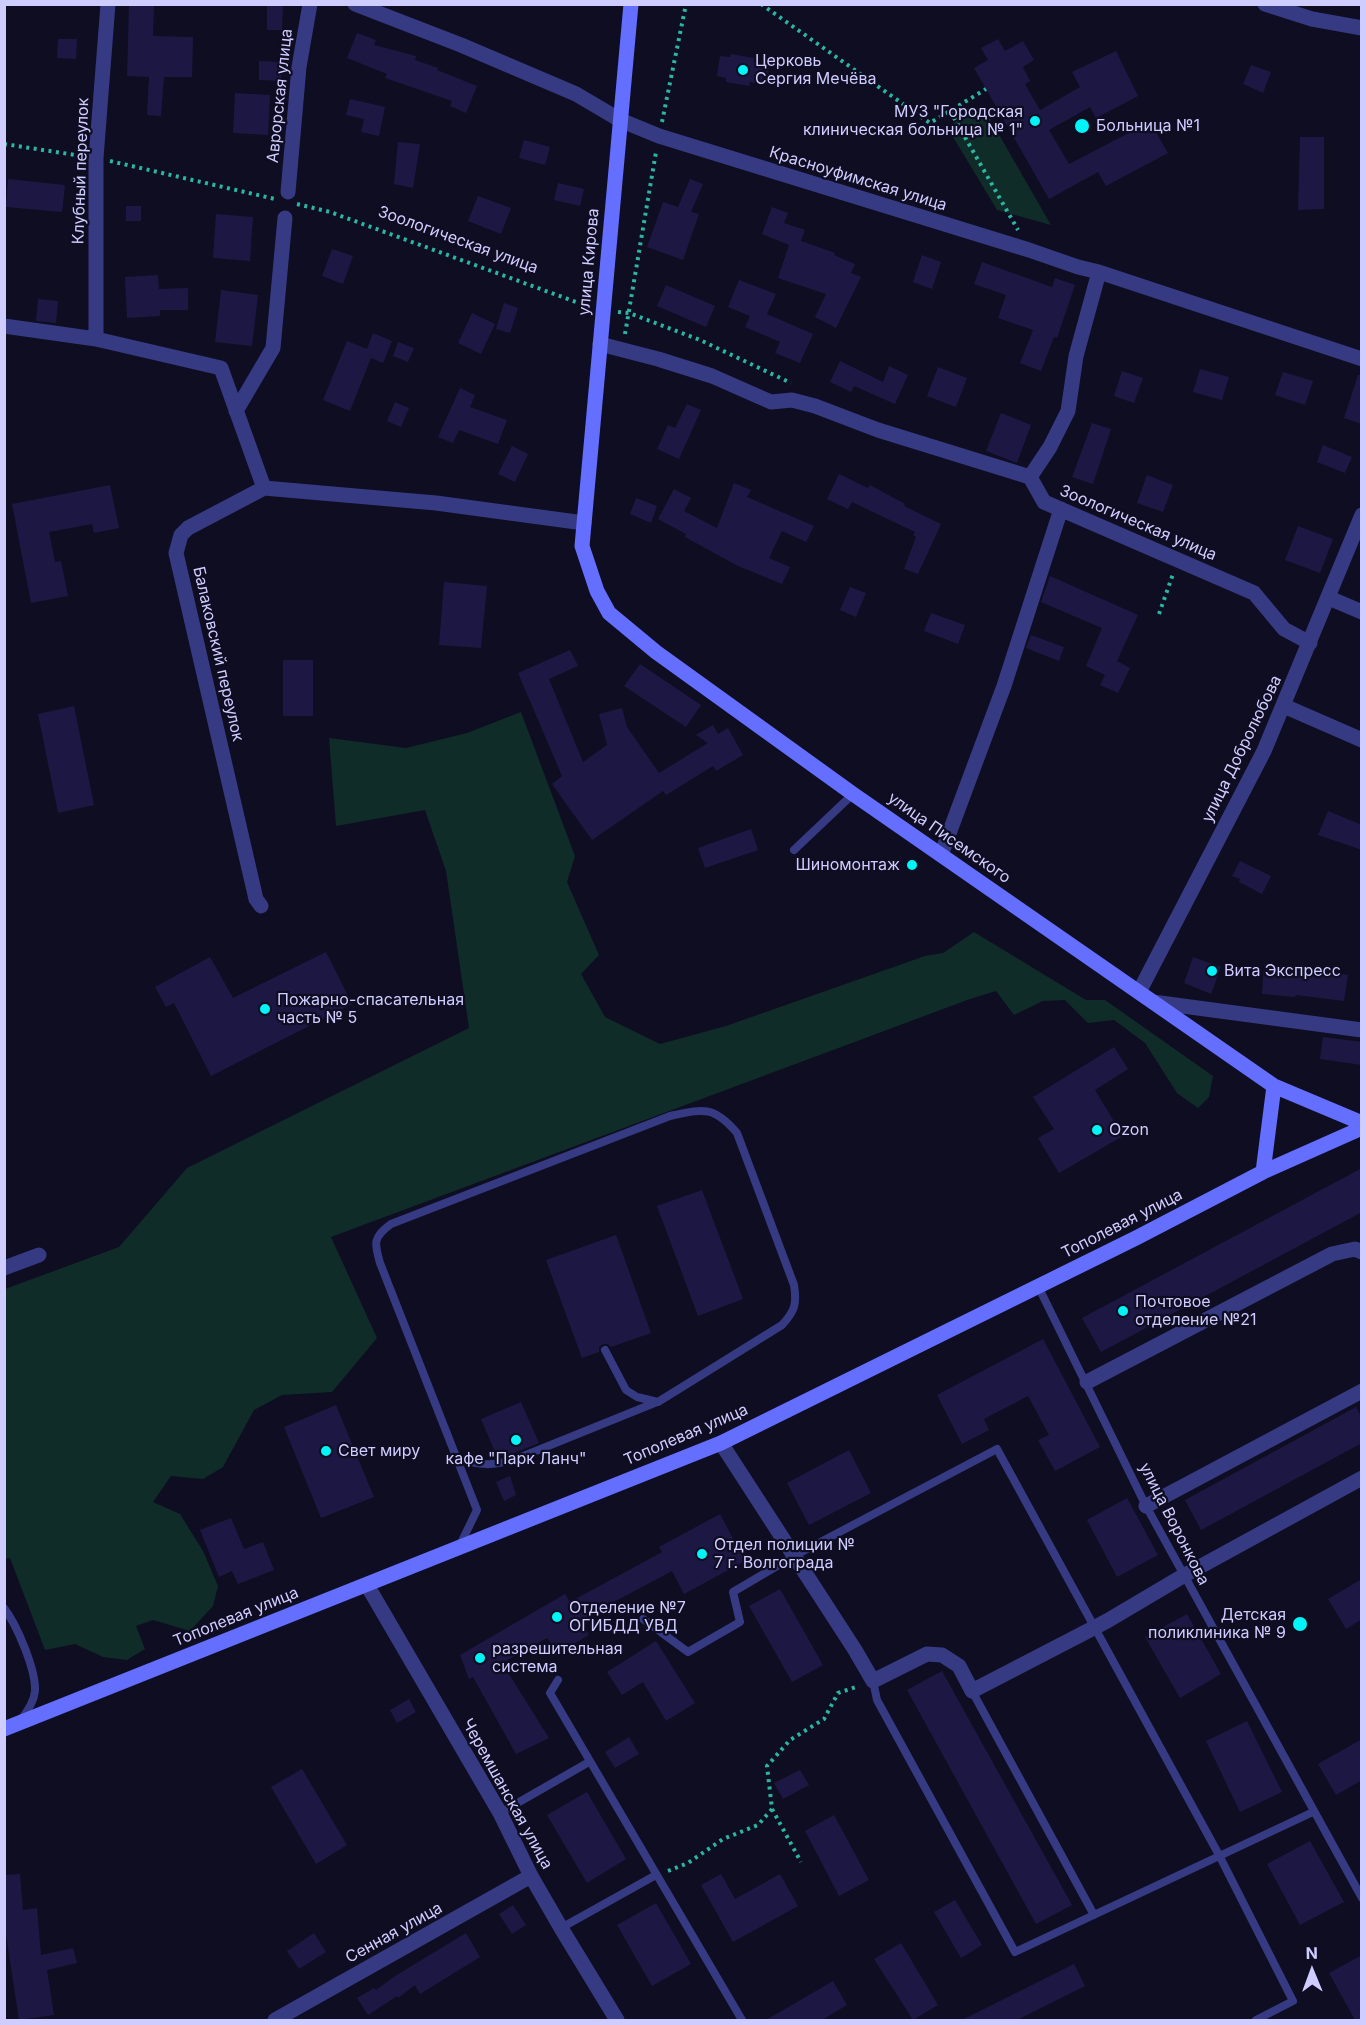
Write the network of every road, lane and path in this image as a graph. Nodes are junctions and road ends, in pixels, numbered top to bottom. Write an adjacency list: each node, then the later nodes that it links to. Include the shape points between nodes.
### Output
1 (108, 4): 14 (street, Клубный переулок)
2 (310, 4): 15 (street, Аврорская улица, via 298,67)
3 (355, 4): 11 (street, Красноуфимская улица, via 566,90)
4 (631, 4): 11 (main road, улица Кирова)
5 (686, 4): 12 (path)
6 (761, 4): 10 (path, via 930,123)
7 (1265, 4): 8 (street, via 1312,19)
8 (1362, 28)
9 (986, 88): 10 (path)
10 (950, 111): 17 (path)
11 (620, 120): 12 (street, Красноуфимская улица); 19 (main road, улица Кирова)
12 (659, 136): 17 (street, Красноуфимская улица); 20 (path)
13 (4, 144): 14 (path, Зоологическая улица)
14 (96, 158): 15 (path, Зоологическая улица); 22 (street, Клубный переулок)
15 (289, 199): 19 (path, Зоологическая улица)
16 (285, 218): 27 (street, via 273,348)
17 (1029, 250): 18 (street, Красноуфимская улица)
18 (1100, 272): 25 (street, Красноуфимская улица); 28 (street, via 1076,356 1068,411)
19 (603, 312): 20 (path, Зоологическая улица); 23 (main road, улица Кирова)
20 (629, 313): 24 (path); 26 (path, Зоологическая улица, via 700,340)
21 (4, 326): 22 (street)
22 (96, 339): 27 (street, via 221,368)
23 (600, 344): 24 (street); 32 (main road, улица Кирова)
24 (622, 350): 28 (street, via 712,376 771,402 792,400 815,406)
25 (1362, 359)
26 (800, 387)
27 (236, 411): 29 (street)
28 (1030, 477): 30 (street, Зоологическая улица, via 1044,502)
29 (264, 488): 32 (street, via 436,503); 43 (street, Балаковский переулок, via 188,528 181,535 176,554)
30 (1061, 509): 33 (street, Зоологическая улица); 42 (street, via 1004,686)
31 (1362, 515): 34 (street, улица Добролюбова)
32 (584, 523): 40 (main road, улица Писемского, via 582,546 609,613 656,652)
33 (1179, 559): 36 (path); 37 (street, Зоологическая улица, via 1254,593 1284,629)
34 (1329, 598): 35 (street); 37 (street, улица Добролюбова)
35 (1362, 612)
36 (1159, 614)
37 (1310, 643): 38 (street, улица Добролюбова)
38 (1284, 706): 39 (street); 44 (street, улица Добролюбова)
39 (1362, 740)
40 (854, 794): 41 (lane); 42 (main road, улица Писемского)
41 (794, 850)
42 (941, 855): 44 (main road, улица Писемского)
43 (261, 906)
44 (1139, 992): 45 (main road, улица Писемского)
45 (1153, 1002): 46 (street); 47 (main road, улица Писемского)
46 (1362, 1030)
47 (1274, 1086): 48 (main road, улица Писемского); 50 (main road)
48 (1362, 1123)
49 (1362, 1128): 50 (main road, Тополевая улица)
50 (1263, 1172): 54 (main road, Тополевая улица)
51 (1362, 1252): 56 (street, via 1355,1249 1332,1254)
52 (39, 1255): 53 (street)
53 (4, 1268)
54 (1038, 1286): 56 (lane, улица Воронкова); 59 (main road, Тополевая улица)
55 (605, 1350): 58 (lane, via 626,1390)
56 (1087, 1382): 62 (lane, улица Воронкова)
57 (1362, 1391): 62 (street)
58 (658, 1402): 60 (lane, via 516,1459 477,1464); 60 (lane, via 782,1325 792,1314 796,1300 794,1285 737,1133 724,1118 710,1111 670,1116 381,1231 375,1240 380,1263)
59 (721, 1443): 63 (main road, Тополевая улица); 64 (street)
60 (457, 1458): 63 (lane, via 477,1510)
61 (1362, 1478): 65 (street)
62 (1146, 1506): 65 (lane, улица Воронкова)
63 (460, 1546): 66 (main road, Тополевая улица)
64 (794, 1556): 68 (lane, via 733,1592 740,1622 688,1652); 69 (lane, via 998,1449); 71 (street)
65 (1183, 1576): 69 (street); 77 (lane, улица Воронкова)
66 (367, 1585): 73 (main road, Тополевая улица); 78 (street, Черемшанская улица)
67 (4, 1608): 73 (lane, via 31,1668 35,1690 31,1706)
68 (643, 1619)
69 (1096, 1626): 72 (street); 79 (lane)
70 (558, 1680): 75 (lane, via 550,1693)
71 (873, 1681): 72 (street, via 927,1654 942,1655 959,1666); 76 (path, via 838,1693 824,1719 790,1740 767,1766); 84 (lane, via 877,1700 1015,1952)
72 (972, 1691): 84 (lane)
73 (19, 1723): 74 (main road, Тополевая улица)
74 (4, 1729)
75 (589, 1762): 78 (lane); 81 (lane)
76 (772, 1809): 80 (path); 81 (path, via 758,1825 723,1839 688,1863)
77 (1313, 1812): 79 (lane); 83 (lane, улица Воронкова)
78 (500, 1813): 82 (street, Черемшанская улица)
79 (1219, 1855): 84 (lane); 89 (lane, via 1293,2001)
80 (801, 1862)
81 (656, 1875): 85 (lane); 88 (lane)
82 (531, 1876): 85 (street, Черемшанская улица); 86 (street, Сенная улица)
83 (1362, 1898)
84 (1094, 1915)
85 (561, 1928): 87 (street, Черемшанская улица)
86 (275, 2020)
87 (617, 2020)
88 (742, 2020)
89 (1256, 2020)

